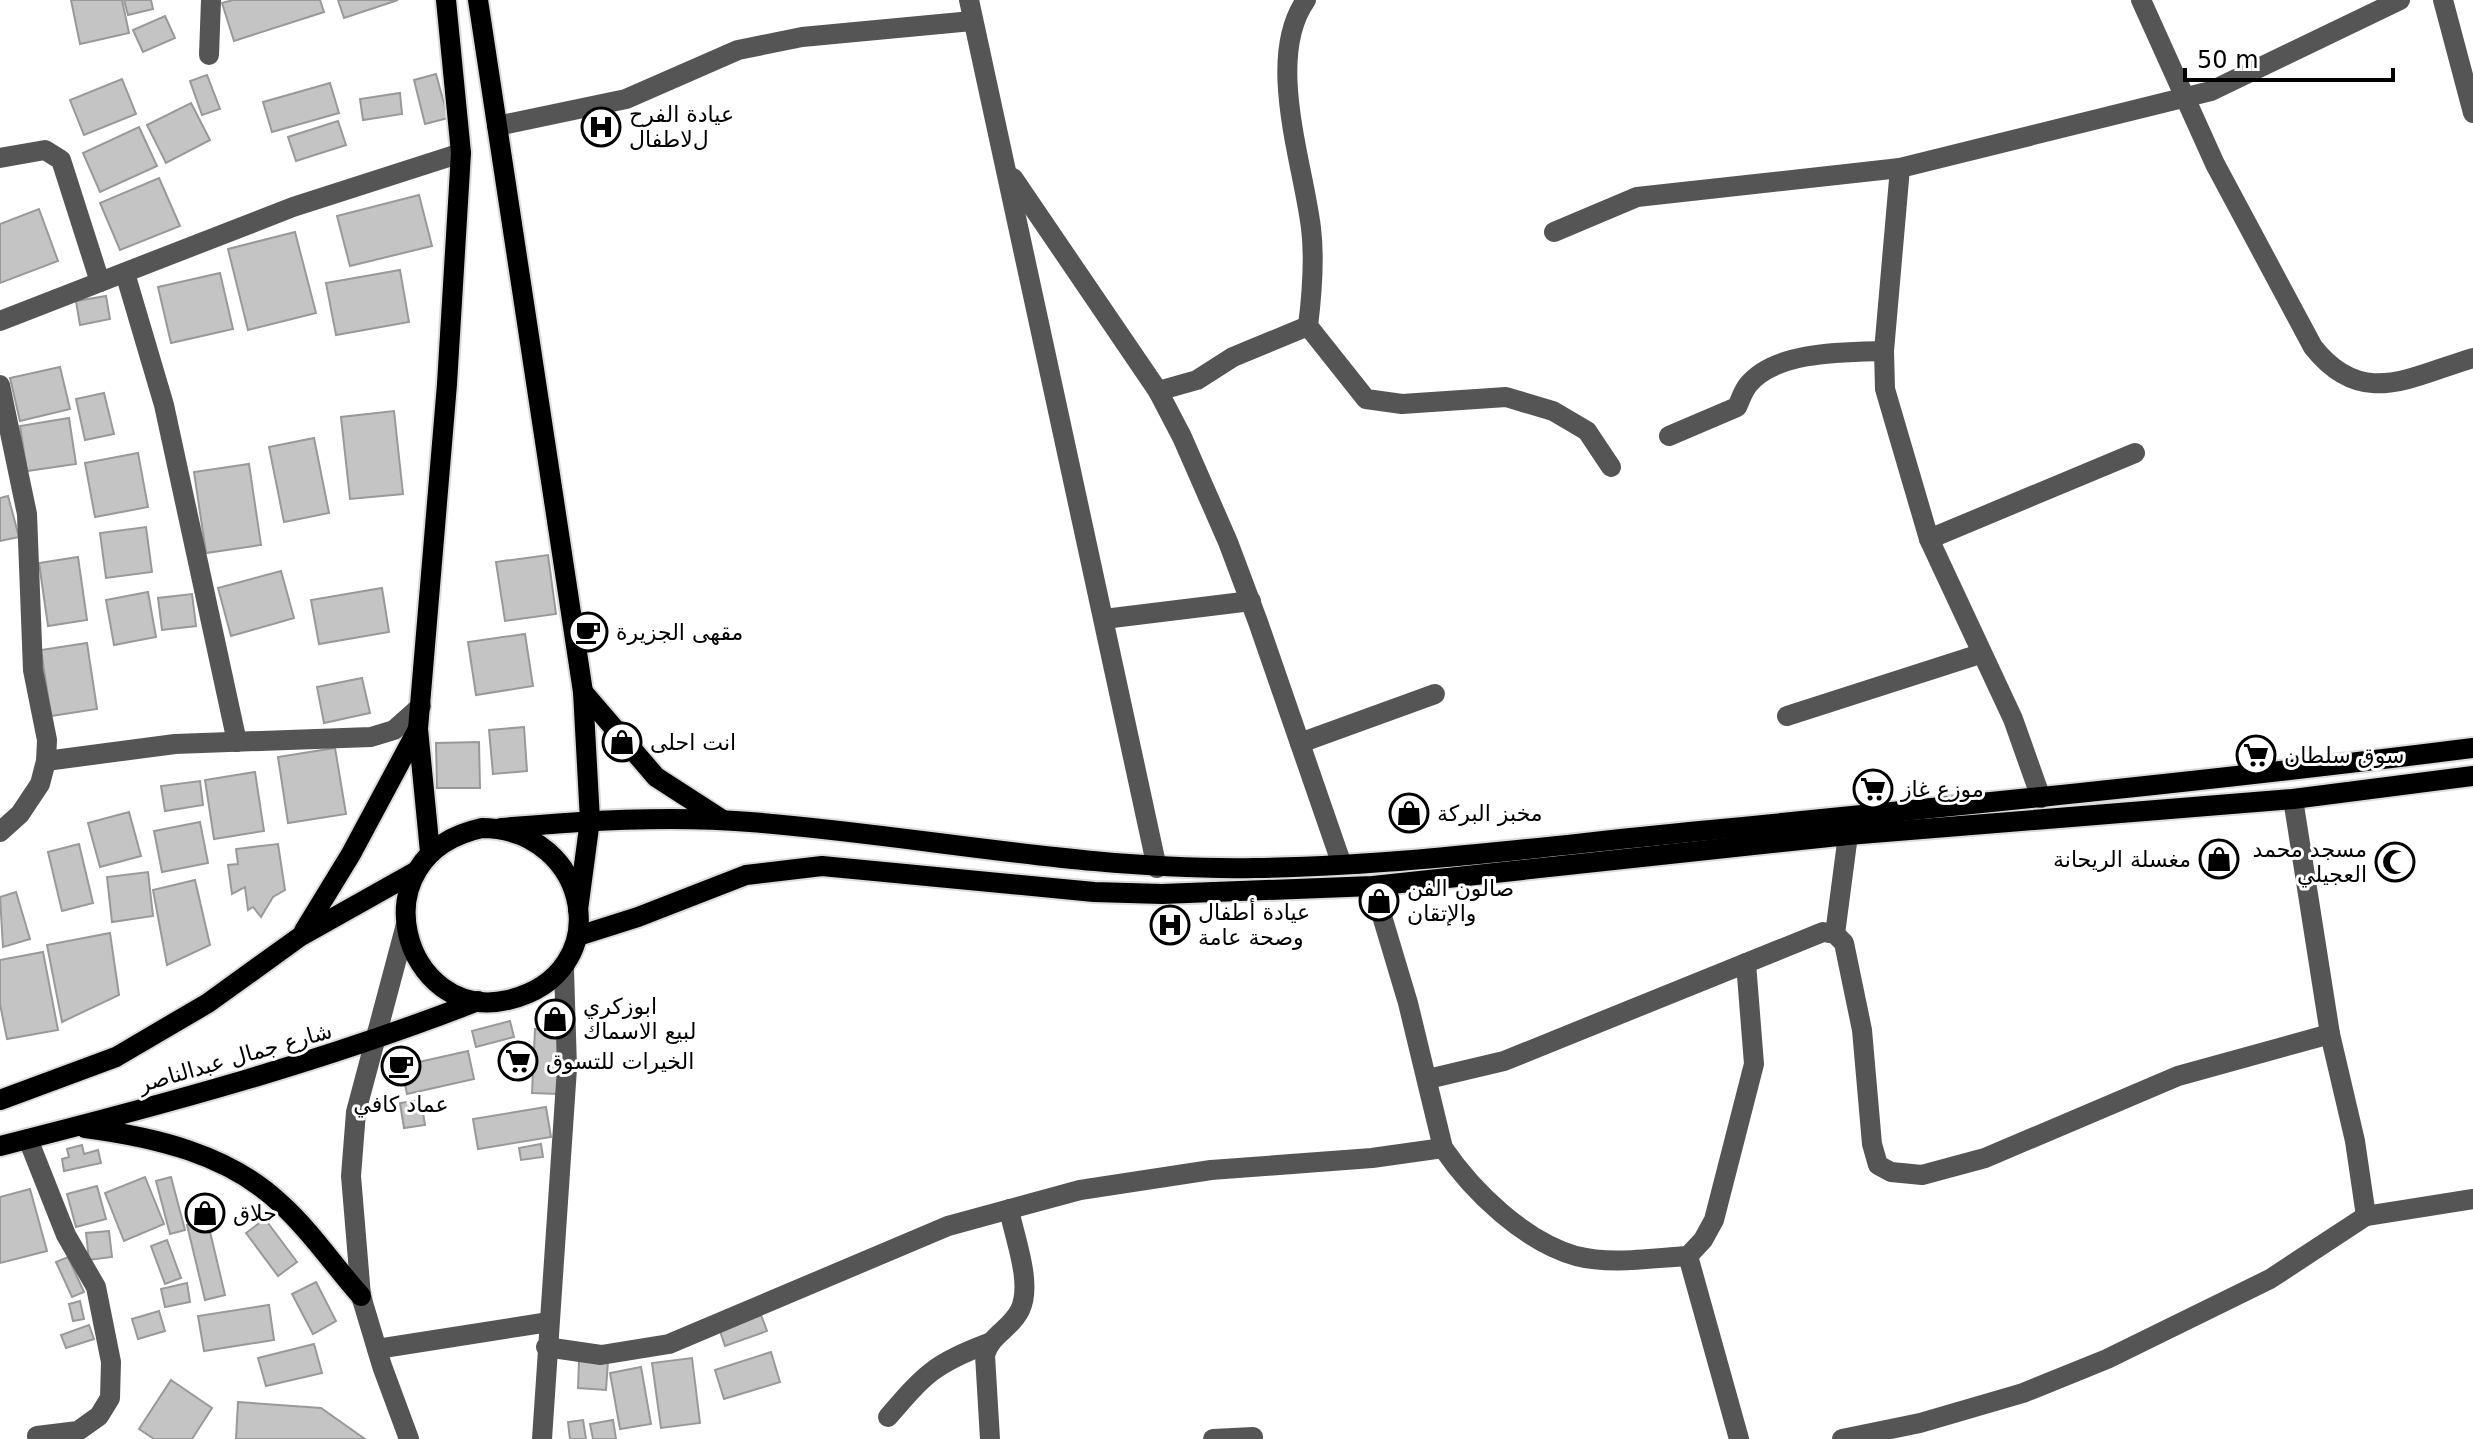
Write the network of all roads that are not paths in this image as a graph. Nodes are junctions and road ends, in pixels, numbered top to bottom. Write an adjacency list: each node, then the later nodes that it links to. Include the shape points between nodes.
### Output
1 (211, 0): 10 (street)
2 (446, 0): 14 (main road)
3 (478, 0): 13 (main road)
4 (969, 0): 9 (street)
5 (1306, 0): 22 (street, via 1296,14 1288,47 1288,92 1312,231)
6 (2141, 0): 11 (street)
7 (2400, 0): 11 (street, via 2235,82)
8 (2443, 0): 12 (street)
9 (972, 21): 13 (street, via 802,37 753,47 626,99); 16 (street)
10 (209, 55)
11 (2182, 96): 17 (street); 24 (street, via 2307,338 2331,370 2373,386)
12 (2473, 113)
13 (497, 126): 34 (main road)
14 (461, 153): 19 (street, via 293,207); 36 (main road)
15 (0, 158): 20 (street, via 45,150 61,160)
16 (1005, 166): 26 (street); 32 (street)
17 (1900, 168): 18 (street, via 1637,197); 23 (street)
18 (1554, 232)
19 (125, 273): 20 (street); 39 (street, via 164,405)
20 (100, 282): 21 (street)
21 (0, 321)
22 (1308, 326): 26 (street, via 1233,357 1197,380); 29 (street, via 1366,399 1402,404 1506,397 1553,411 1587,431)
23 (1884, 351): 27 (street, via 1820,352 1775,367 1748,384 1737,407); 30 (street, via 1885,389)
24 (2473, 358)
25 (0, 385): 42 (street, via 27,514 31,644)
26 (1158, 391): 31 (street)
27 (1669, 436)
28 (2135, 453): 30 (street)
29 (1611, 467)
30 (1929, 539): 33 (street)
31 (1251, 601): 32 (street); 40 (street)
32 (1104, 619): 53 (street)
33 (1980, 654): 37 (street); 44 (street, via 2013,719)
34 (583, 692): 46 (main road); 47 (main road, via 656,777)
35 (1435, 694): 40 (street)
36 (421, 706): 38 (main road); 39 (street, via 394,730 371,737)
37 (1787, 716)
38 (418, 729): 51 (main road); 59 (main road)
39 (237, 742): 42 (street, via 175,744)
40 (1300, 743): 52 (street)
41 (2473, 748): 44 (main road)
42 (46, 761): 49 (street, via 29,802)
43 (2473, 776): 45 (main road)
44 (2041, 798): 52 (main road)
45 (2293, 799): 50 (main road); 64 (street)
46 (590, 820): 47 (main road); 48 (main road); 56 (main road)
47 (725, 821): 53 (main road)
48 (501, 828): 51 (main road, via 463,832); 56 (main road, via 525,834 562,864)
49 (0, 832)
50 (1848, 835): 55 (main road); 58 (street)
51 (430, 852): 54 (main road)
52 (1341, 862): 53 (main road)
53 (1157, 868)
54 (415, 872): 57 (main road, via 406,895); 59 (main road, شارع جمال عبدالناصر)
55 (1373, 886): 60 (main road, via 1107,893 822,866 746,875); 66 (street)
56 (578, 910): 60 (main road)
57 (405, 928): 63 (main road, via 414,954 430,976 452,992); 65 (street)
58 (1835, 934): 61 (street, via 1823,932); 64 (street, via 1844,943 1862,1030 1872,1144 1878,1165 1891,1172 1922,1175 1985,1158 2178,1076)
59 (301, 936): 67 (main road, شارع جمال عبدالناصر, via 208,1003 116,1057)
60 (578, 936): 62 (main road)
61 (1746, 963): 66 (street, via 1504,1061); 75 (street, via 1754,1064 1714,1220)
62 (564, 969): 63 (main road, via 533,991 506,1001); 77 (street, via 567,1068)
63 (478, 1001): 65 (main road, شارع جمال عبدالناصر)
64 (2330, 1034): 74 (street)
65 (372, 1043): 68 (main road, شارع جمال عبدالناصر); 76 (street, via 356,1112 351,1176)
66 (1428, 1079): 71 (street)
67 (0, 1100)
68 (73, 1127): 69 (main road, شارع جمال عبدالناصر); 76 (main road, via 136,1134 186,1149 249,1181 279,1202)
69 (28, 1139): 70 (main road, شارع جمال عبدالناصر); 82 (street, via 66,1235 96,1287 111,1362 110,1398 99,1416 78,1431)
70 (0, 1146)
71 (1443, 1148): 73 (street, via 1182,1174 1080,1190); 75 (street, via 1494,1204 1552,1246 1578,1256 1617,1260)
72 (2473, 1199): 74 (street)
73 (1009, 1209): 78 (street, via 1023,1297 1020,1311); 79 (street, via 948,1226 669,1344 601,1355)
74 (2366, 1216): 89 (street, via 2270,1279 2107,1359 2023,1393)
75 (1688, 1256): 88 (street)
76 (361, 1296): 80 (street)
77 (549, 1322): 79 (street); 80 (street)
78 (989, 1343): 81 (street, via 945,1359); 86 (street, via 985,1355)
79 (546, 1347): 85 (street)
80 (377, 1349): 84 (street)
81 (888, 1417)
82 (37, 1436)
83 (1253, 1437): 87 (street)
84 (409, 1439)
85 (542, 1439)
86 (990, 1439)
87 (1213, 1439)
88 (1739, 1439)
89 (1842, 1439)

